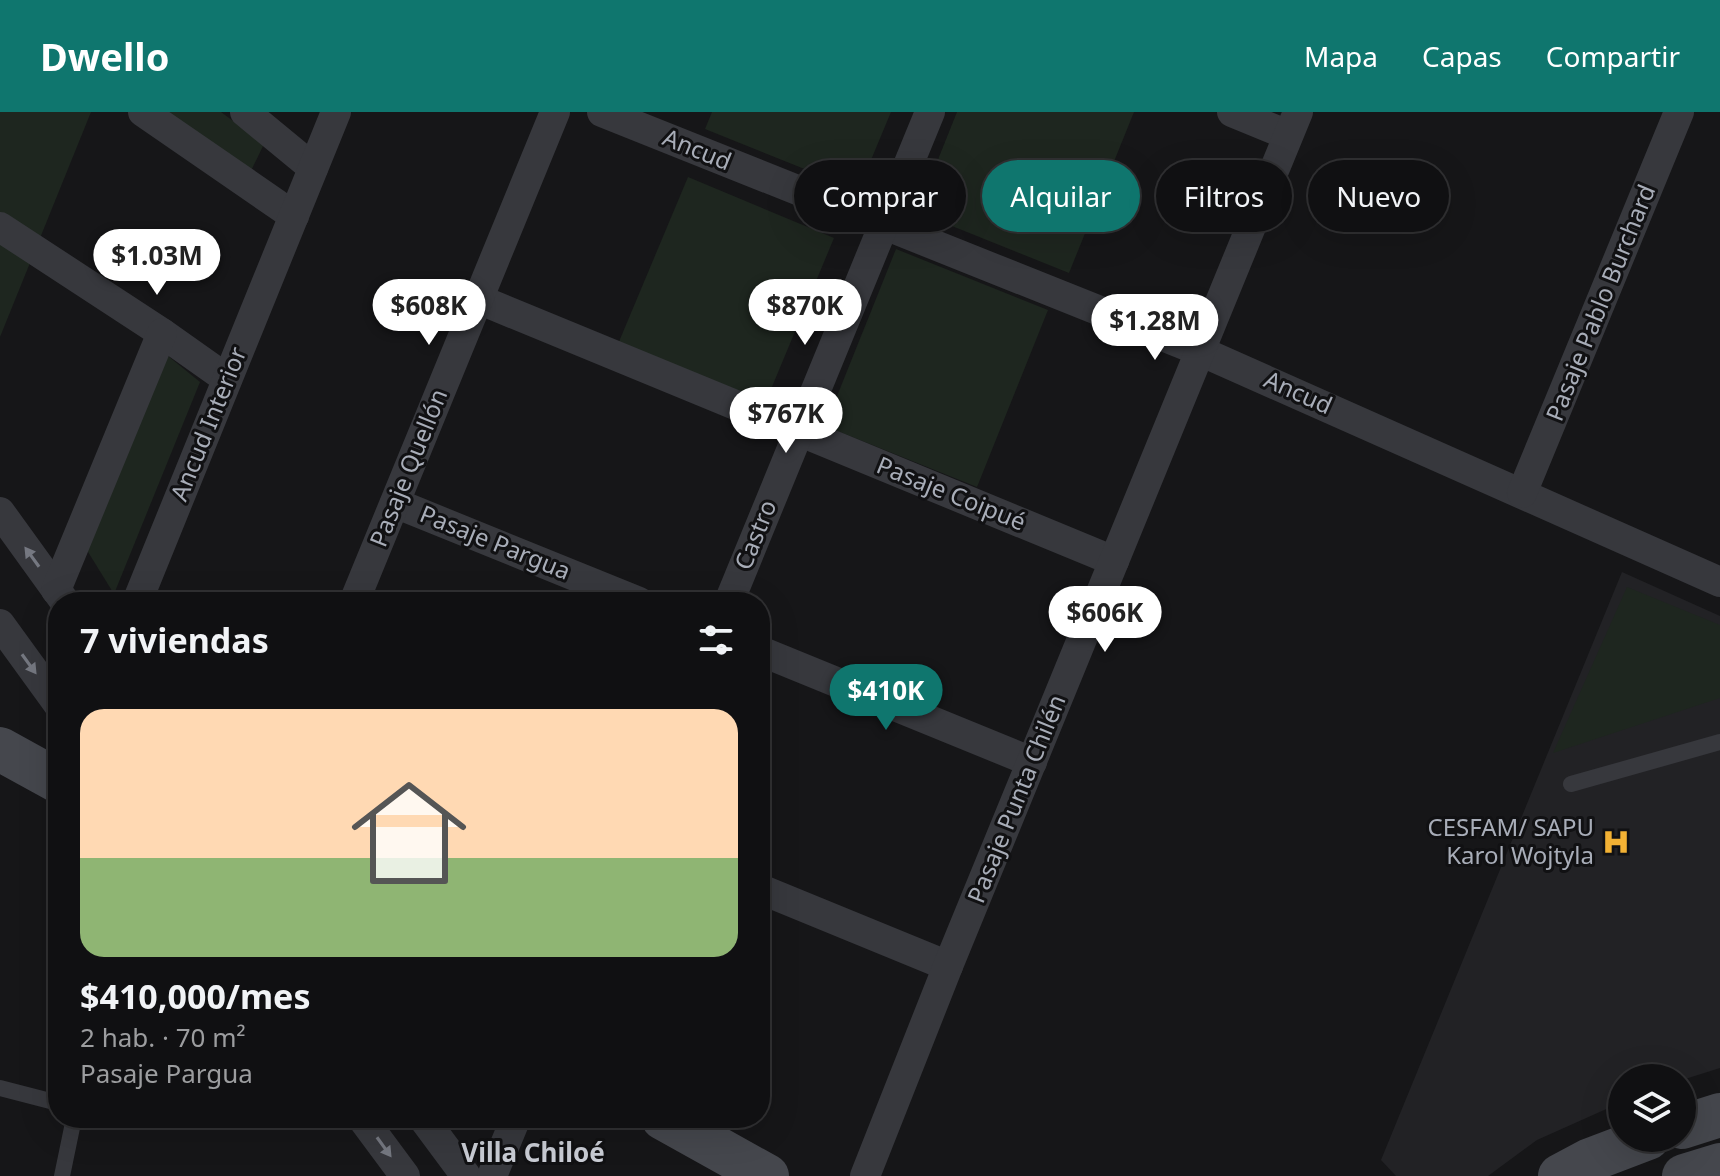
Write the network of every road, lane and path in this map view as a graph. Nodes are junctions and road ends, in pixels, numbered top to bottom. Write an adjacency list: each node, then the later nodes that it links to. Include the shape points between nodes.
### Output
1 (143, 112): 13 (street)
2 (245, 112): 11 (street)
3 (336, 112): 11 (street, Ancud Interior)
4 (555, 112): 17 (street, Pasaje Quellón)
5 (602, 112): 12 (street, Ancud)
6 (930, 112): 10 (street, Castro)
7 (1232, 112): 9 (street)
8 (1679, 112): 22 (street, Pasaje Pablo Burchard)
9 (1293, 124): 19 (street, Pasaje Punta Chilén)
10 (910, 160)
11 (313, 168): 13 (street, Ancud Interior)
12 (794, 189)
13 (294, 216): 20 (street, Ancud Interior)
14 (0, 227): 18 (street)
15 (881, 232): 21 (street, Castro)
16 (902, 232): 19 (street, Ancud)
17 (478, 299): 21 (street, Pasaje Coipué); 23 (street, Pasaje Quellón)
18 (162, 333): 20 (street); 28 (street)
19 (1200, 351): 22 (street, Ancud); 25 (street, Pasaje Punta Chilén)
20 (227, 379): 29 (street, Ancud Interior)
21 (799, 432): 25 (street, Pasaje Coipué); 32 (street, Castro)
22 (1522, 493): 26 (street, Ancud)
23 (395, 503): 30 (street, Pasaje Quellón); 31 (street, Pasaje Pargua)
24 (0, 512): 27 (street, one-way to 24)
25 (1114, 561): 38 (street, Pasaje Punta Chilén)
26 (1720, 582)
27 (57, 592)
28 (62, 592)
29 (141, 592)
30 (358, 592)
31 (614, 592)
32 (733, 592)
33 (0, 624): 35 (street, one-way to 35)
34 (770, 655): 38 (street)
35 (48, 690)
36 (1720, 742): 40 (lane)
37 (0, 749): 39 (street)
38 (1032, 762): 42 (street, Pasaje Punta Chilén)
39 (48, 775)
40 (1571, 784)
41 (770, 893): 42 (street)
42 (948, 966): 59 (street, Pasaje Punta Chilén)
43 (0, 1088): 44 (lane)
44 (48, 1100)
45 (1720, 1115): 46 (street)
46 (1696, 1123)
47 (72, 1128): 54 (lane)
48 (369, 1128): 55 (street, one-way to 55)
49 (430, 1128): 56 (street)
50 (512, 1128): 57 (street)
51 (681, 1128): 58 (street)
52 (1611, 1152): 60 (street)
53 (1720, 1165): 61 (street)
54 (62, 1176)
55 (405, 1176)
56 (466, 1176)
57 (492, 1176)
58 (767, 1176)
59 (865, 1176)
60 (1560, 1176)
61 (1684, 1176)

